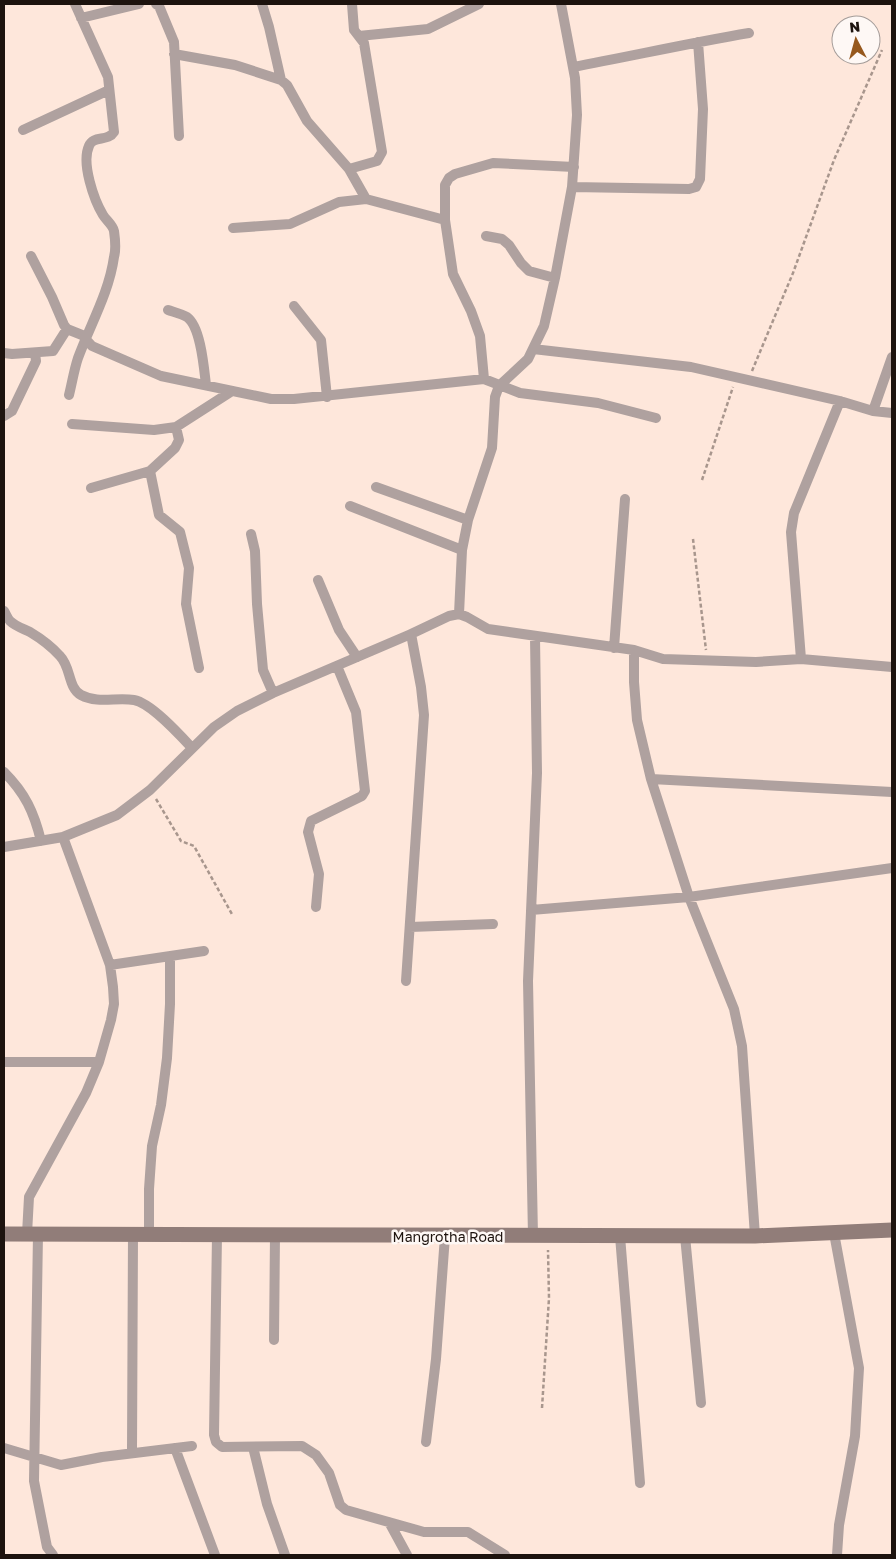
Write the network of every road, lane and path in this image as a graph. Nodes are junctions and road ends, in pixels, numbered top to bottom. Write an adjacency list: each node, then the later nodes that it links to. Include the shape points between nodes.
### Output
1 (75, 4): 8 (street)
2 (139, 4): 8 (street)
3 (156, 4): 13 (street, via 174,42)
4 (262, 4): 15 (street)
5 (352, 4): 10 (street, via 354,30)
6 (479, 4): 10 (street, via 428,29)
7 (561, 4): 14 (street)
8 (81, 18): 16 (street, via 108,77)
9 (749, 33): 11 (street)
10 (359, 36): 20 (street, via 364,43 382,152 377,161)
11 (698, 42): 14 (street); 21 (street, via 703,109 700,179 696,186 689,189)
12 (882, 50): 38 (path, via 834,160)
13 (174, 54): 15 (street, via 235,65); 18 (street)
14 (573, 67): 19 (street, via 577,115)
15 (280, 80): 20 (street, via 287,85 307,121)
16 (109, 90): 17 (street); 31 (street, via 114,132 88,146 87,164 89,182 103,214 114,229 115,256)
17 (23, 130)
18 (179, 136)
19 (574, 167): 21 (street); 23 (street, via 494,163 455,174 445,185)
20 (349, 169): 22 (street)
21 (572, 187): 27 (street)
22 (366, 199): 23 (street); 24 (street, via 339,202 290,224)
23 (445, 220): 37 (street, via 452,274 480,336)
24 (233, 228)
25 (486, 236): 27 (street, via 502,239 528,271)
26 (32, 256): 30 (street)
27 (555, 278): 32 (street, via 544,326)
28 (294, 306): 43 (street, via 321,340)
29 (168, 310): 39 (street, via 187,317 194,326)
30 (67, 329): 31 (street); 34 (street, via 53,351)
31 (86, 339): 39 (street, via 92,346 161,376); 42 (street)
32 (533, 349): 36 (street, via 666,363); 40 (street, via 528,359)
33 (4, 353): 34 (street)
34 (35, 353): 47 (street, via 36,361 12,411)
35 (892, 357): 45 (street)
36 (736, 378): 38 (street); 52 (path)
37 (484, 379): 40 (street); 43 (street)
38 (749, 380): 44 (street)
39 (206, 385): 41 (street)
40 (499, 386): 48 (street, via 520,393 598,403); 57 (street, via 495,398 492,448)
41 (232, 391): 43 (street, via 271,399); 50 (street)
42 (69, 395)
43 (327, 396)
44 (840, 401): 45 (street); 69 (street, via 794,513 791,532)
45 (873, 411): 46 (street)
46 (892, 413)
47 (4, 416)
48 (656, 418)
49 (72, 424): 50 (street, via 154,430)
50 (176, 427): 51 (street, via 178,440 175,448)
51 (150, 471): 54 (street); 73 (street, via 159,515 180,532 189,568 186,604)
52 (702, 480)
53 (376, 487): 57 (street)
54 (92, 488)
55 (625, 499): 66 (street)
56 (350, 506): 60 (street)
57 (468, 520): 60 (street)
58 (251, 534): 74 (street, via 263,670)
59 (692, 539): 70 (path)
60 (462, 550): 63 (street)
61 (318, 580): 68 (street, via 339,630)
62 (4, 611): 75 (street, via 10,621 61,656 79,694 105,701 142,702 174,728)
63 (459, 614): 64 (street); 65 (street, via 488,630)
64 (411, 634): 68 (street); 89 (street, via 422,686 424,715)
65 (535, 637): 66 (street); 86 (street, via 537,773)
66 (614, 648): 67 (street)
67 (634, 650): 70 (street, via 663,659); 77 (street, via 636,720)
68 (357, 657): 71 (street)
69 (802, 659): 70 (street, via 756,662); 72 (street)
70 (707, 660)
71 (337, 666): 74 (street); 85 (street, via 356,712 365,790 362,796 311,821 308,826 319,874)
72 (892, 667)
73 (199, 668)
74 (273, 693): 75 (street, via 237,711)
75 (192, 748): 78 (street)
76 (4, 772): 81 (street, via 27,800)
77 (651, 779): 79 (street); 84 (street)
78 (150, 790): 80 (street, via 117,815); 87 (path, via 181,841 194,846)
79 (892, 792)
80 (63, 837): 81 (street); 92 (street)
81 (41, 841): 82 (street)
82 (4, 847)
83 (892, 868): 84 (street)
84 (689, 897): 86 (street); 108 (street, via 734,1009 742,1046)
85 (316, 907)
86 (531, 910): 105 (street, via 528,981)
87 (233, 916)
88 (493, 924): 89 (street)
89 (410, 926): 93 (street)
90 (204, 951): 91 (street)
91 (170, 956): 92 (street); 101 (street, via 167,1058 152,1146)
92 (110, 965): 95 (street, via 114,1004)
93 (406, 981)
94 (4, 1062): 95 (street)
95 (99, 1062): 99 (street, via 77,1111 29,1197)
96 (892, 1230): 97 (main road, Mangrotha Road)
97 (834, 1233): 108 (main road, Mangrotha Road); 126 (street, via 859,1368 855,1436 838,1525)
98 (4, 1234): 99 (main road, Mangrotha Road)
99 (32, 1234): 100 (main road, Mangrotha Road); 118 (street)
100 (133, 1234): 101 (main road, Mangrotha Road); 117 (street)
101 (149, 1234): 102 (main road, Mangrotha Road)
102 (217, 1235): 103 (main road, Mangrotha Road); 114 (street, via 214,1435 222,1448)
103 (275, 1235): 104 (main road, Mangrotha Road); 109 (street)
104 (446, 1236): 105 (main road, Mangrotha Road); 112 (street)
105 (541, 1236): 106 (main road, Mangrotha Road); 111 (path, via 549,1298)
106 (620, 1236): 107 (main road, Mangrotha Road); 119 (street)
107 (685, 1236): 108 (main road, Mangrotha Road); 110 (street)
108 (755, 1236)
109 (274, 1340)
110 (701, 1403)
111 (542, 1408)
112 (426, 1442)
113 (192, 1446): 116 (street)
114 (253, 1447): 120 (street, via 302,1446 316,1455 329,1473 340,1505 346,1510); 123 (street, via 267,1504)
115 (4, 1448): 118 (street)
116 (175, 1448): 117 (street); 122 (street)
117 (132, 1453): 118 (street, via 60,1465)
118 (34, 1457): 121 (street, via 34,1481 47,1547)
119 (640, 1483)
120 (389, 1522): 124 (street); 125 (street, via 424,1532 468,1532)
121 (53, 1555)
122 (215, 1555)
123 (285, 1555)
124 (407, 1555)
125 (505, 1555)
126 (837, 1555)

